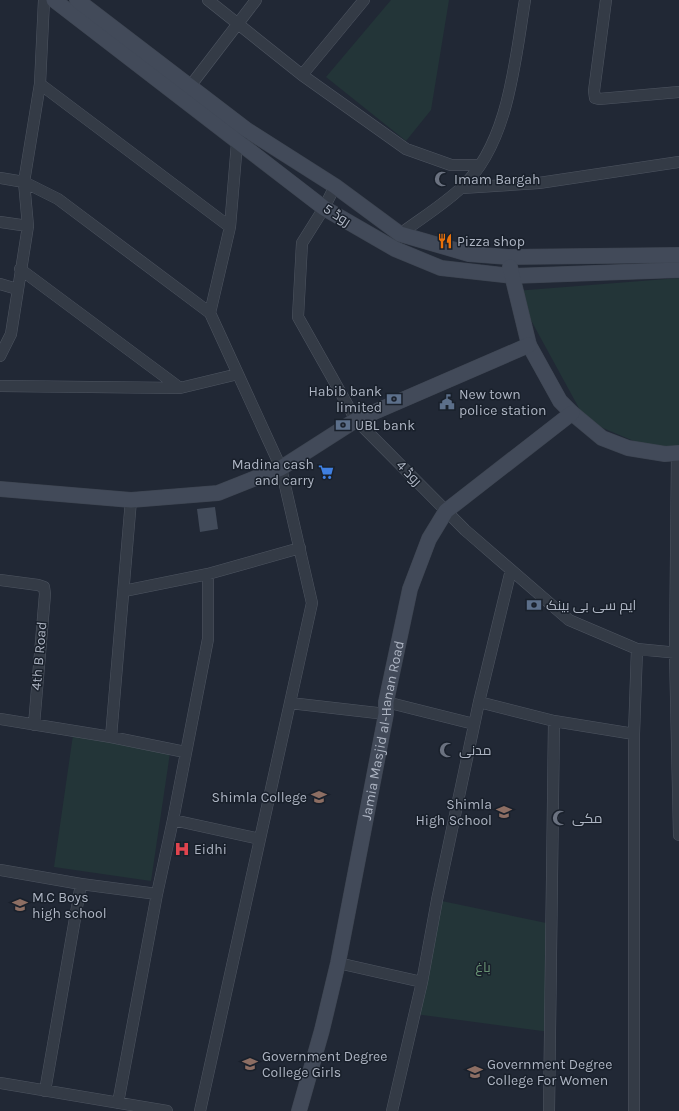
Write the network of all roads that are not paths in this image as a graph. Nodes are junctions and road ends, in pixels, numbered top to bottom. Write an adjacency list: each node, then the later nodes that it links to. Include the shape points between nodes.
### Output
1 (44, 0): 11 (street)
2 (54, 0): 15 (main road, روڈ 5)
3 (78, 0): 12 (main road, روڈ 5)
4 (208, 0): 9 (street)
5 (256, 0): 9 (street)
6 (364, 0): 10 (street)
7 (525, 0): 17 (street, via 508,102 493,142)
8 (606, 0): 13 (street, via 595,98)
9 (237, 24): 10 (street); 12 (street)
10 (302, 75): 17 (street, via 406,149 451,165)
11 (40, 84): 19 (street); 25 (street)
12 (191, 86): 14 (main road, روڈ 5)
13 (679, 92)
14 (247, 130): 15 (street); 20 (main road, روڈ 5)
15 (237, 142): 22 (main road, روڈ 5); 25 (street)
16 (679, 162): 21 (street, via 539,183)
17 (480, 165): 21 (street)
18 (0, 178): 19 (street)
19 (24, 182): 24 (street); 34 (street, via 58,199)
20 (335, 186): 22 (street, روڈ 4); 26 (main road, روڈ 5)
21 (462, 188): 26 (street)
22 (324, 208): 31 (main road, روڈ 5, via 395,249 441,268); 41 (street, روڈ 4, via 302,243 298,317)
23 (0, 222): 24 (street)
24 (28, 226): 29 (street)
25 (230, 227): 34 (street)
26 (400, 234): 28 (main road, روڈ 5, via 469,254)
27 (679, 255): 28 (main road, روڈ 5)
28 (508, 257): 31 (main road)
29 (20, 269): 33 (street); 39 (street)
30 (679, 270): 31 (main road, روڈ 5)
31 (512, 276): 35 (main road)
32 (0, 284): 33 (street)
33 (17, 289): 36 (street, via 11,334)
34 (210, 313): 37 (street)
35 (529, 345): 40 (main road, via 560,401); 41 (main road)
36 (0, 356)
37 (238, 374): 39 (street); 43 (street)
38 (0, 386): 39 (street)
39 (180, 388)
40 (572, 414): 42 (main road, via 602,438 628,448 665,454); 46 (main road, Jamia Masjid al-Hanan Road)
41 (356, 420): 43 (main road); 46 (street, روڈ 4)
42 (678, 453): 53 (street)
43 (281, 468): 45 (main road, via 218,493); 47 (street)
44 (0, 489): 45 (main road)
45 (131, 500): 51 (street)
46 (446, 511): 48 (street, روڈ 4); 56 (main road, Jamia Masjid al-Hanan Road, via 429,539 410,589)
47 (300, 548): 49 (street); 55 (street, via 312,603)
48 (511, 570): 52 (street, روڈ 4, via 569,620); 54 (street)
49 (208, 574): 51 (street); 63 (street, via 208,639)
50 (0, 580): 60 (street, 4th B Road, via 44,587)
51 (124, 591): 62 (street)
52 (637, 649): 53 (street, روڈ 4); 61 (street)
53 (677, 653): 65 (street)
54 (479, 702): 58 (street); 59 (street)
55 (290, 703): 56 (street); 66 (street)
56 (386, 708): 59 (street); 70 (main road, Jamia Masjid al-Hanan Road)
57 (0, 719): 60 (street)
58 (554, 721): 61 (street); 79 (street)
59 (474, 724): 71 (street)
60 (34, 725): 62 (street)
61 (634, 734): 80 (street)
62 (111, 737): 63 (street)
63 (185, 752): 64 (street)
64 (173, 820): 66 (street); 69 (street)
65 (679, 835)
66 (260, 839): 76 (street)
67 (0, 870): 68 (street)
68 (81, 884): 69 (street); 73 (street)
69 (157, 894): 74 (street)
70 (338, 963): 71 (street); 77 (main road, Jamia Masjid al-Hanan Road)
71 (422, 982): 78 (street)
72 (0, 1084): 73 (street)
73 (45, 1091): 74 (street)
74 (118, 1103): 75 (street)
75 (167, 1111)
76 (200, 1111)
77 (299, 1111)
78 (392, 1111)
79 (549, 1111)
80 (634, 1111)

